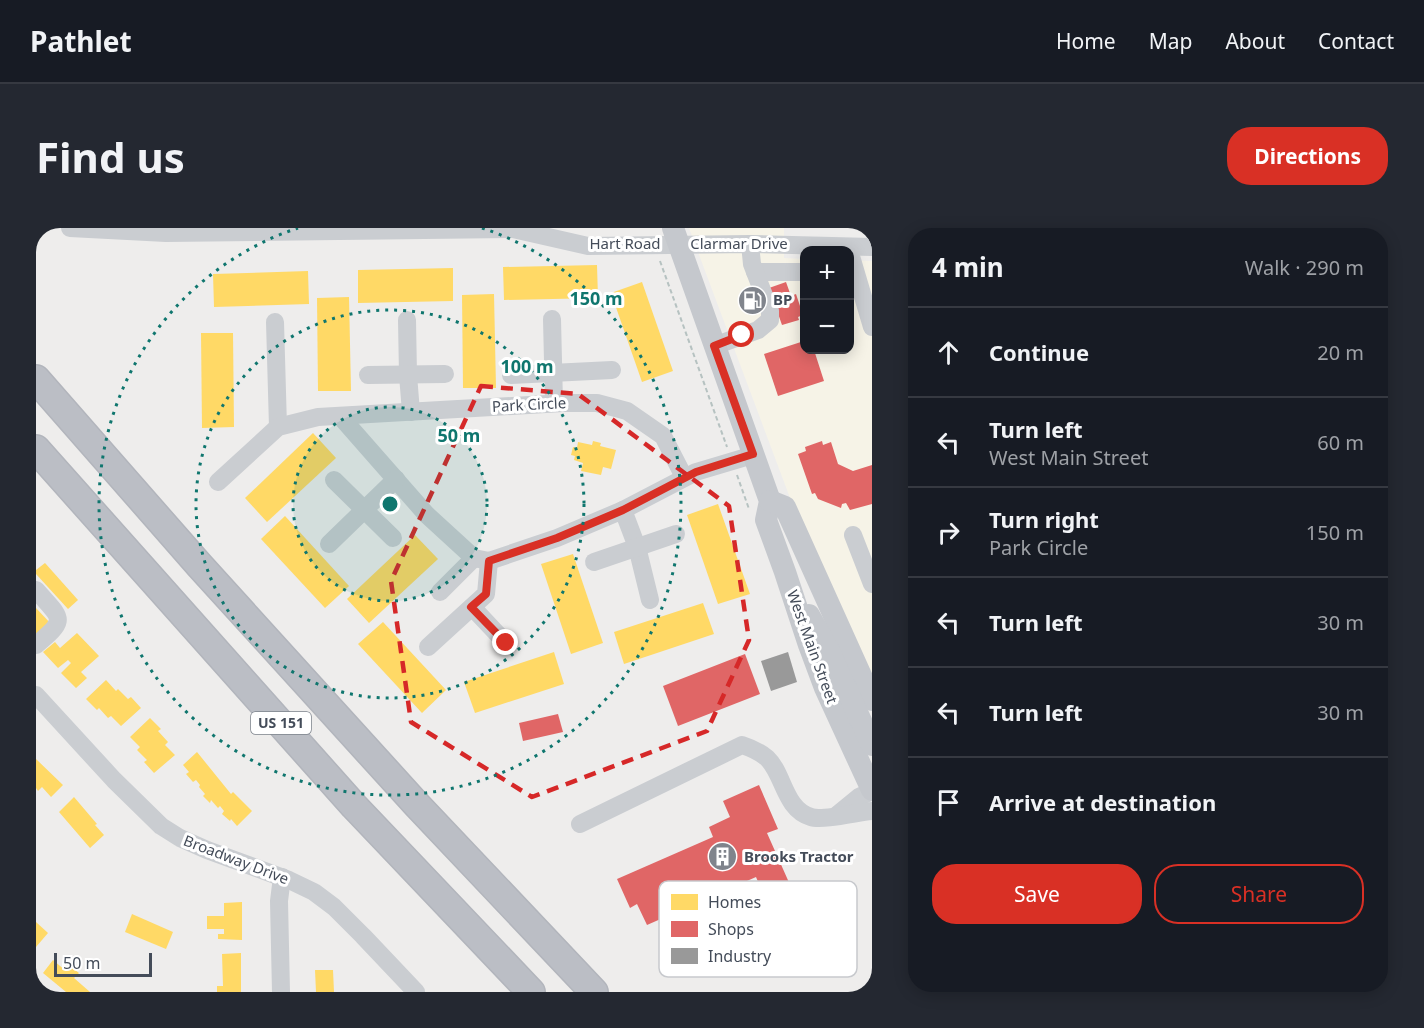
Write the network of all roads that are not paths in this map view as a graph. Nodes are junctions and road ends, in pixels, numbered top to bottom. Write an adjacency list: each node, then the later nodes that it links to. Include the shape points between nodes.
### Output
1 (70, 228): 5 (street, Hart Road, via 166,233)
2 (390, 229): 3 (street, Hart Road); 5 (street, Hart Road)
3 (455, 229): 4 (street, Hart Road)
4 (507, 229): 6 (street, Hart Road, via 588,246)
5 (342, 230)
6 (676, 236): 8 (street, Clarmar Drive); 19 (main road, West Main Street)
7 (772, 236): 8 (street, Clarmar Drive); 9 (street, Clarmar Drive)
8 (750, 244): 13 (street)
9 (816, 246)
10 (872, 247): 11 (street, Clarmar Drive)
11 (854, 249)
12 (854, 267): 18 (street)
13 (755, 272): 14 (street); 19 (street, via 770,320 758,330)
14 (800, 272)
15 (552, 319): 22 (street)
16 (407, 320): 24 (street)
17 (274, 322): 30 (street)
18 (872, 327)
19 (714, 346): 32 (main road, West Main Street)
20 (612, 370): 22 (street)
21 (445, 374): 24 (street)
22 (554, 374): 25 (street); 27 (street)
23 (368, 375): 24 (street)
24 (408, 375): 28 (street)
25 (511, 375)
26 (36, 379): 63 (highway, US 151)
27 (554, 403): 28 (street, Park Circle); 33 (street, Park Circle, via 597,403 627,411 663,436)
28 (411, 412): 29 (street, Park Circle)
29 (340, 416): 30 (street, Park Circle); 34 (street)
30 (278, 427): 36 (street, Park Circle)
31 (36, 449): 67 (highway, US 151, via 354,806)
32 (753, 454): 33 (street); 37 (main road, West Main Street)
33 (684, 477): 39 (street)
34 (396, 479): 38 (street); 45 (street, via 426,514)
35 (334, 480): 38 (street)
36 (218, 482)
37 (770, 501): 47 (main road, West Main Street, via 766,520); 57 (main road, West Main Street, via 785,507)
38 (364, 510): 42 (street); 43 (street)
39 (623, 510): 44 (street); 45 (street, via 557,538)
40 (676, 534): 44 (street)
41 (853, 535): 48 (street)
42 (393, 538)
43 (329, 544)
44 (637, 547): 46 (street); 51 (street)
45 (481, 559): 50 (street); 52 (street, via 486,594)
46 (594, 562)
47 (785, 572): 58 (main road, via 828,649); 59 (main road, West Main Street, via 825,688)
48 (872, 584)
49 (36, 590): 54 (street, via 58,619 56,629)
50 (440, 592)
51 (650, 600)
52 (471, 607): 53 (street); 55 (street)
53 (506, 643)
54 (36, 645)
55 (428, 647)
56 (36, 695): 64 (street, Broadway Drive, via 161,826 207,850)
57 (872, 700)
58 (872, 745)
59 (872, 791): 61 (street)
60 (872, 811): 61 (street)
61 (837, 815): 62 (street, via 813,818 799,812 769,759 742,745)
62 (580, 824)
63 (455, 845): 68 (highway, US 151); 69 (highway)
64 (282, 877): 65 (street); 66 (street, Broadway Drive, via 314,891 333,907)
65 (281, 992)
66 (416, 992)
67 (531, 992)
68 (594, 992)
69 (613, 992)

